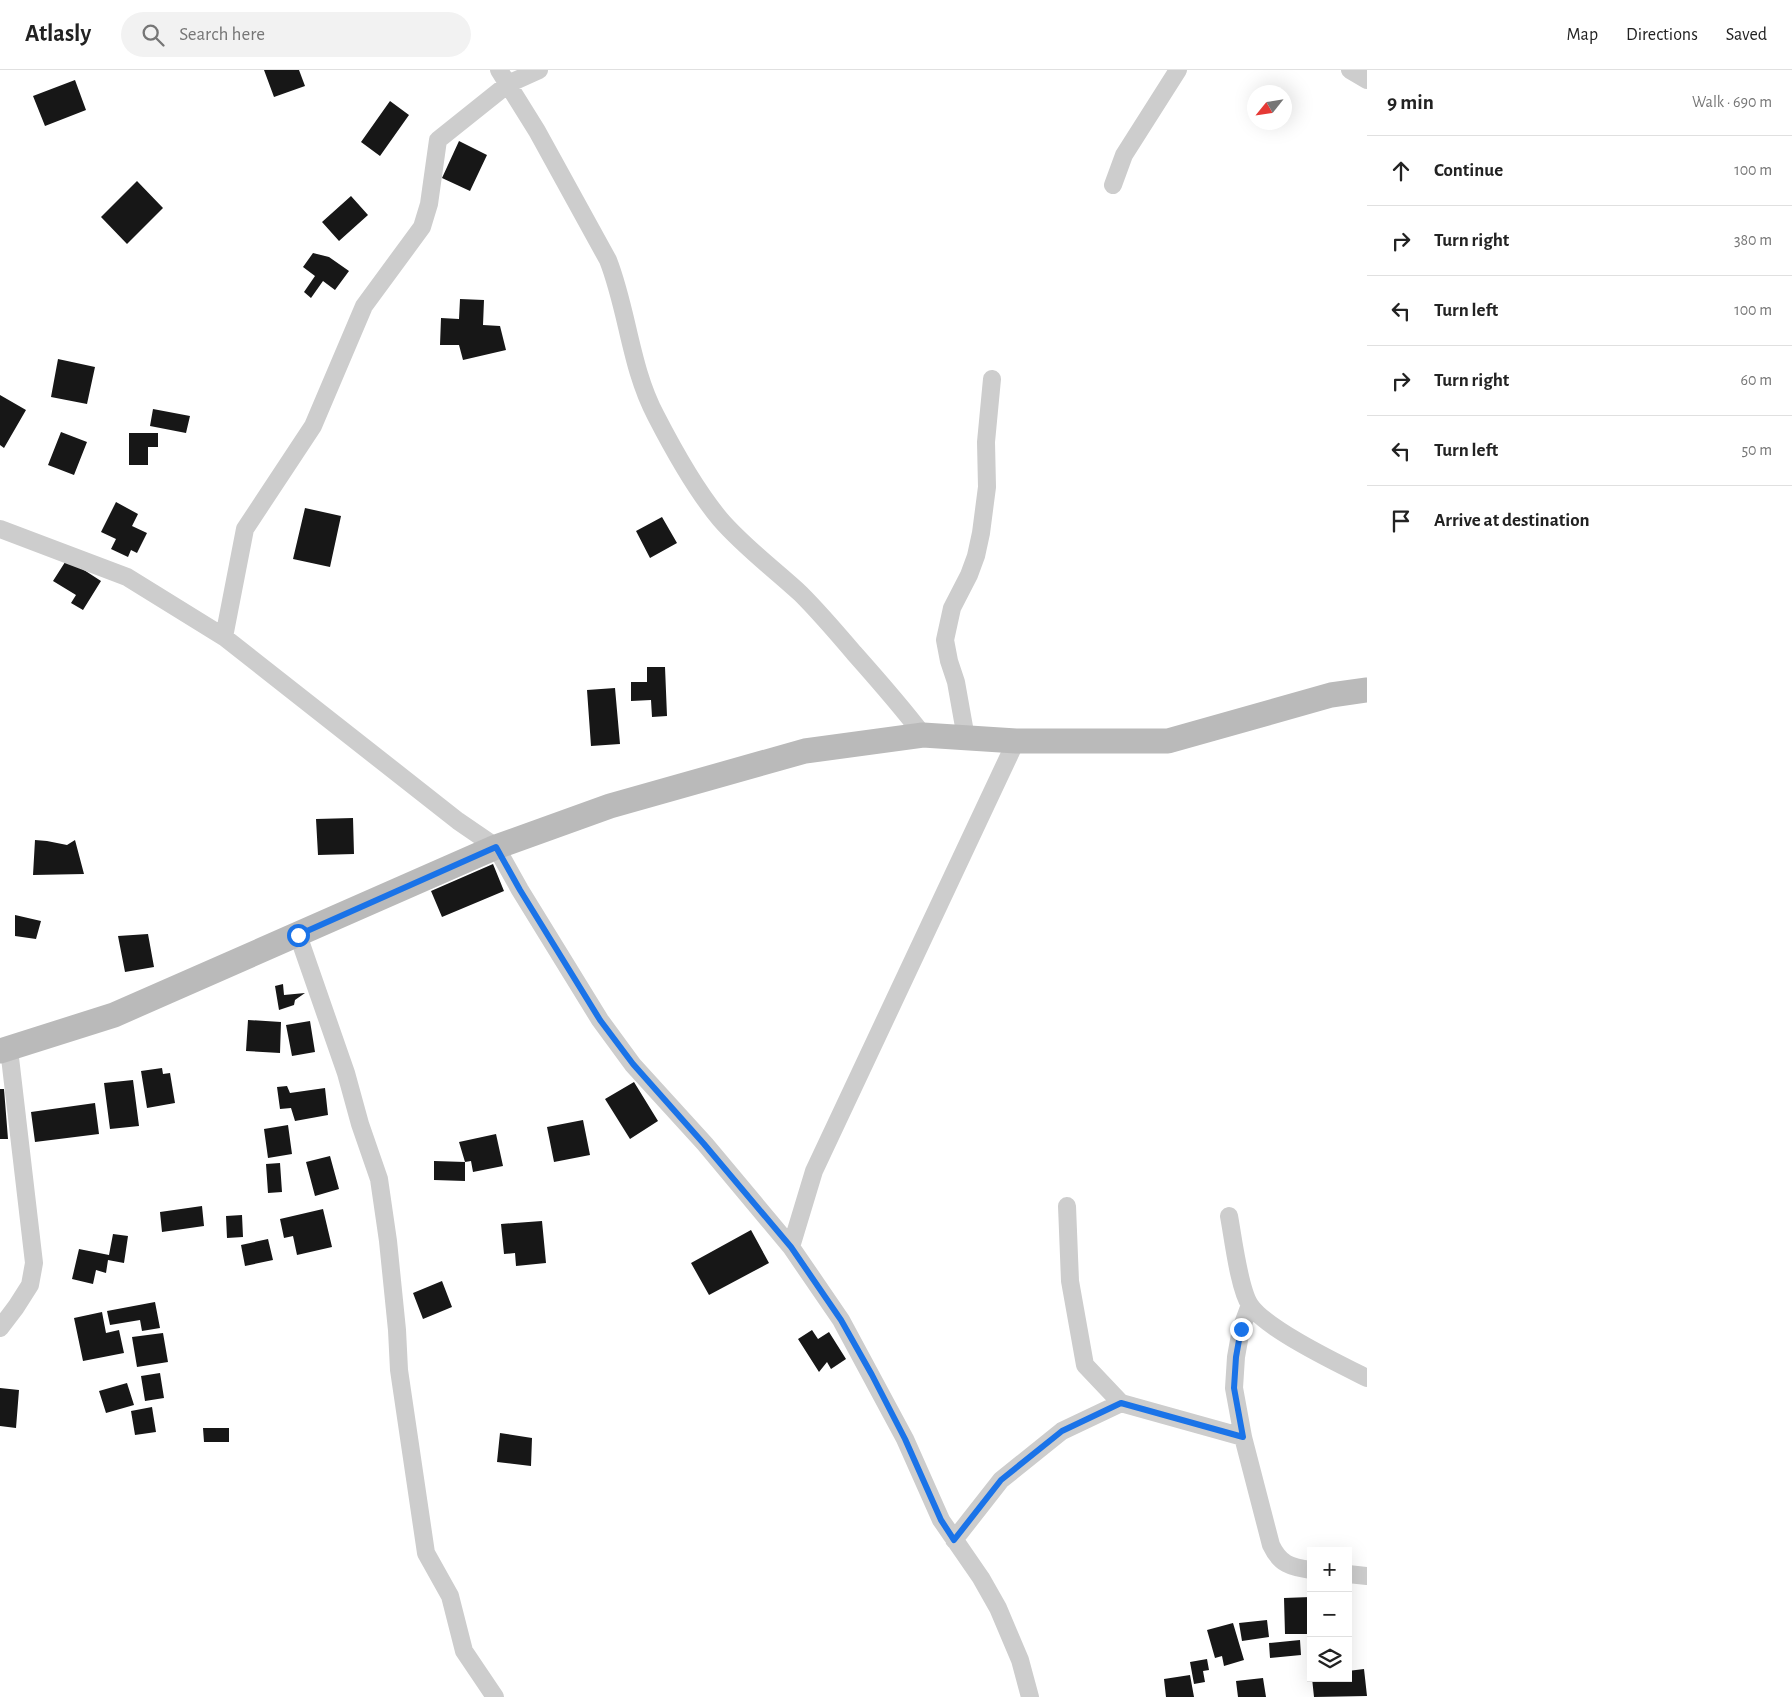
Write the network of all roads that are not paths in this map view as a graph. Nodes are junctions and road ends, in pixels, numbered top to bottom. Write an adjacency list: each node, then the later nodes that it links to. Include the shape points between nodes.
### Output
1 (539, 70): 4 (street)
2 (1178, 70): 6 (street, via 1124,155)
3 (1350, 70): 5 (street)
4 (503, 77): 9 (street, via 438,140 429,204 422,227 364,306 313,426 246,529); 11 (street, via 537,131 608,260 615,276 630,344 654,414 698,487 733,533 826,621 901,705)
5 (1367, 80)
6 (1113, 185)
7 (992, 380): 12 (street, via 986,442 987,487 981,534 969,575 952,608 945,640)
8 (0, 529): 9 (street, via 127,577)
9 (224, 637): 14 (street, via 458,822)
10 (1367, 690): 13 (main road, via 1331,695 1168,740)
11 (922, 735): 12 (main road); 14 (main road, via 805,751 610,806)
12 (966, 738): 13 (main road)
13 (1016, 741): 19 (street, via 814,1171)
14 (496, 847): 15 (main road); 19 (street, via 600,1020 633,1064)
15 (298, 935): 16 (main road, via 114,1015); 29 (street, via 379,1179 399,1370 426,1552 450,1596 464,1651)
16 (5, 1050): 21 (street, via 34,1263 30,1285)
17 (1067, 1206): 23 (street, via 1070,1281 1086,1365)
18 (1229, 1216): 20 (street, via 1244,1293)
19 (791, 1247): 25 (street, via 841,1320 872,1375)
20 (1250, 1306): 22 (street, via 1287,1334); 24 (street, via 1241,1329 1234,1388)
21 (0, 1328)
22 (1367, 1378)
23 (1121, 1403): 24 (street); 25 (street, via 1062,1431 1001,1480)
24 (1243, 1437): 26 (street, via 1271,1545 1278,1558 1289,1565)
25 (954, 1540): 30 (street, via 998,1608 1020,1660)
26 (1307, 1569)
27 (1352, 1574): 28 (street)
28 (1367, 1576)
29 (494, 1697)
30 (1030, 1697)

